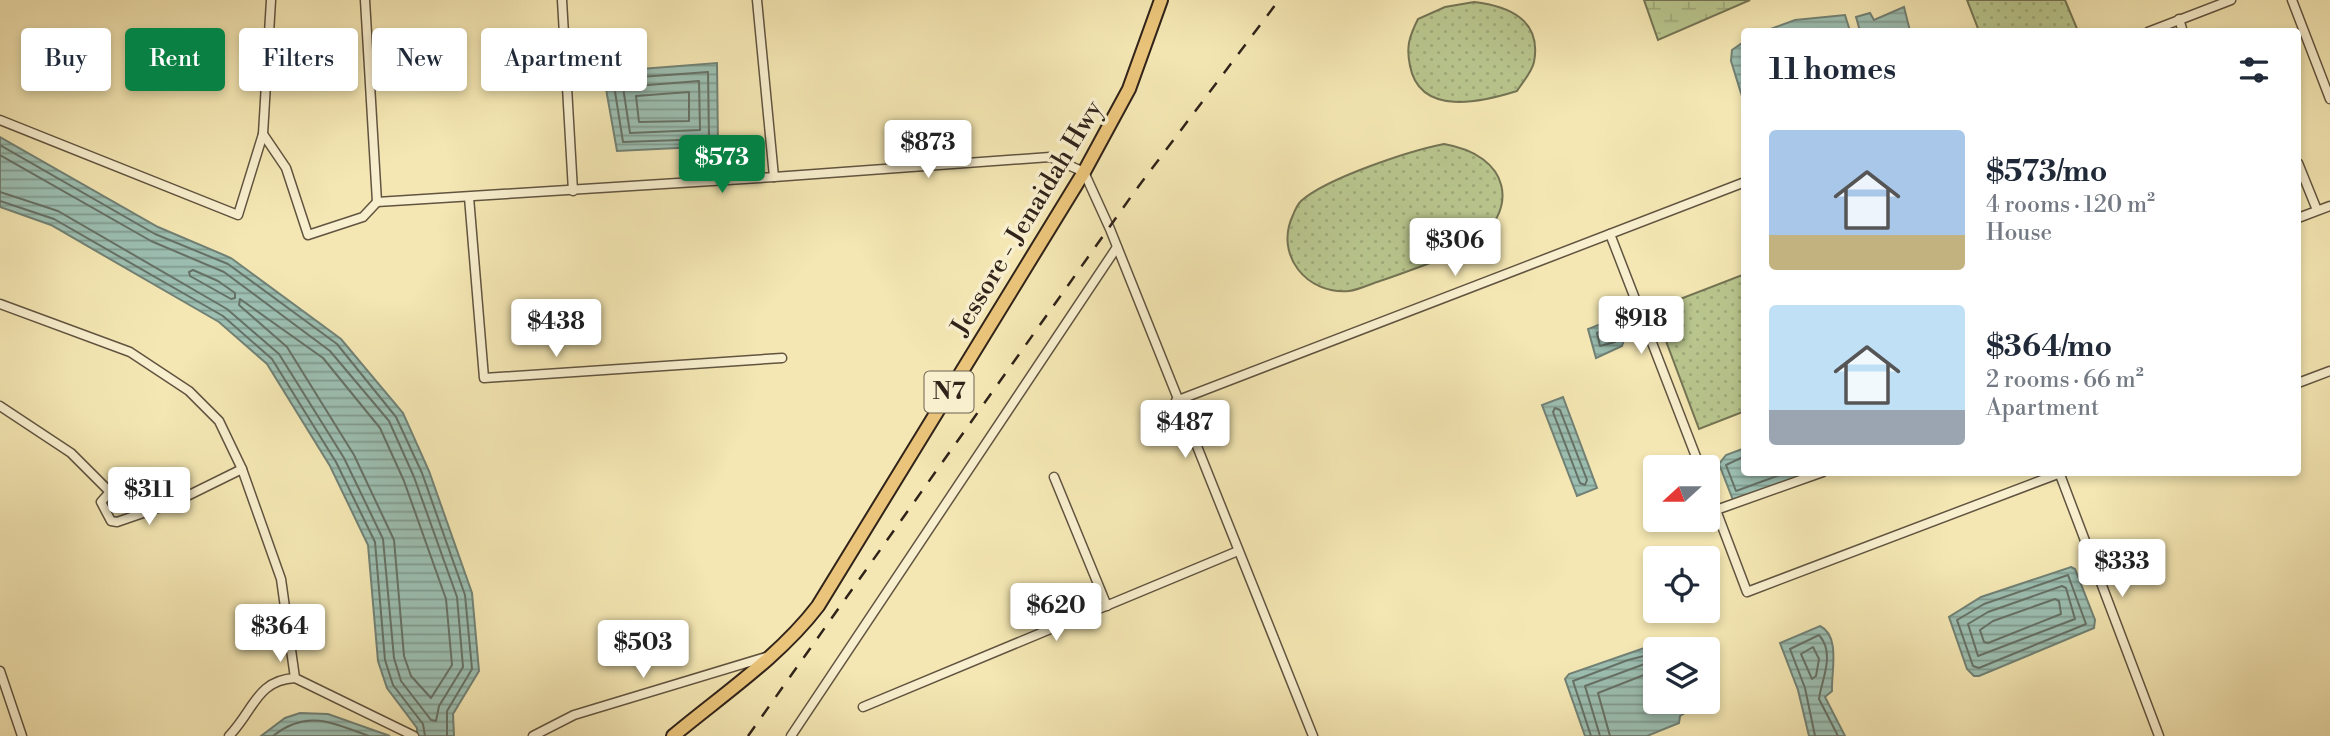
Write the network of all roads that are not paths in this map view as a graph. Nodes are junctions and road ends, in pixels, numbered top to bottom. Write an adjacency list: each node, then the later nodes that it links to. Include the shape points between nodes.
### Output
1 (271, 0): 13 (street)
2 (365, 0): 20 (street)
3 (562, 0): 18 (street)
4 (757, 0): 16 (street)
5 (1161, 0): 15 (highway, Jessore - Jenaidah Hwy / N7, via 1129,89)
6 (2231, 0): 8 (street)
7 (2292, 0): 11 (street)
8 (2179, 19): 9 (street); 10 (street)
9 (2158, 28)
10 (2182, 28)
11 (2330, 99)
12 (0, 120): 13 (street, via 238,215)
13 (263, 134): 20 (street, via 286,168 308,234 363,217)
14 (2301, 170): 22 (street)
15 (1084, 172): 16 (street, via 1049,157); 25 (street); 42 (highway, Jessore - Jenaidah Hwy / N7, via 818,606)
16 (774, 177): 18 (street)
17 (1741, 184): 24 (street)
18 (573, 191): 19 (street)
19 (469, 197): 20 (street); 27 (street, via 484,379)
20 (377, 202)
21 (2330, 206): 22 (street)
22 (2317, 210): 23 (street)
23 (2301, 217)
24 (1610, 234): 30 (street); 32 (street)
25 (1117, 247): 30 (street); 51 (street)
26 (0, 304): 33 (street, via 130,352 189,391 219,421)
27 (782, 358)
28 (2330, 371): 29 (street)
29 (2301, 382)
30 (1176, 401): 40 (street)
31 (0, 407): 33 (street, via 71,453 112,494 101,502 111,521 175,502)
32 (1695, 455)
33 (242, 469): 44 (street, via 281,579)
34 (1812, 476): 38 (street)
35 (2052, 476): 39 (street, via 1747,592)
36 (2061, 476): 53 (street)
37 (1054, 477): 41 (street)
38 (1720, 509)
39 (1720, 521)
40 (1238, 551): 41 (street); 52 (street)
41 (1107, 606): 45 (street)
42 (769, 657): 49 (street, via 574,715); 50 (highway, Jessore - Jenaidah Hwy / N7)
43 (0, 671): 46 (street)
44 (295, 678): 47 (street, via 267,684); 48 (street)
45 (863, 708)
46 (22, 736)
47 (229, 736)
48 (414, 736)
49 (533, 736)
50 (673, 736)
51 (791, 736)
52 (1313, 736)
53 (2159, 736)

